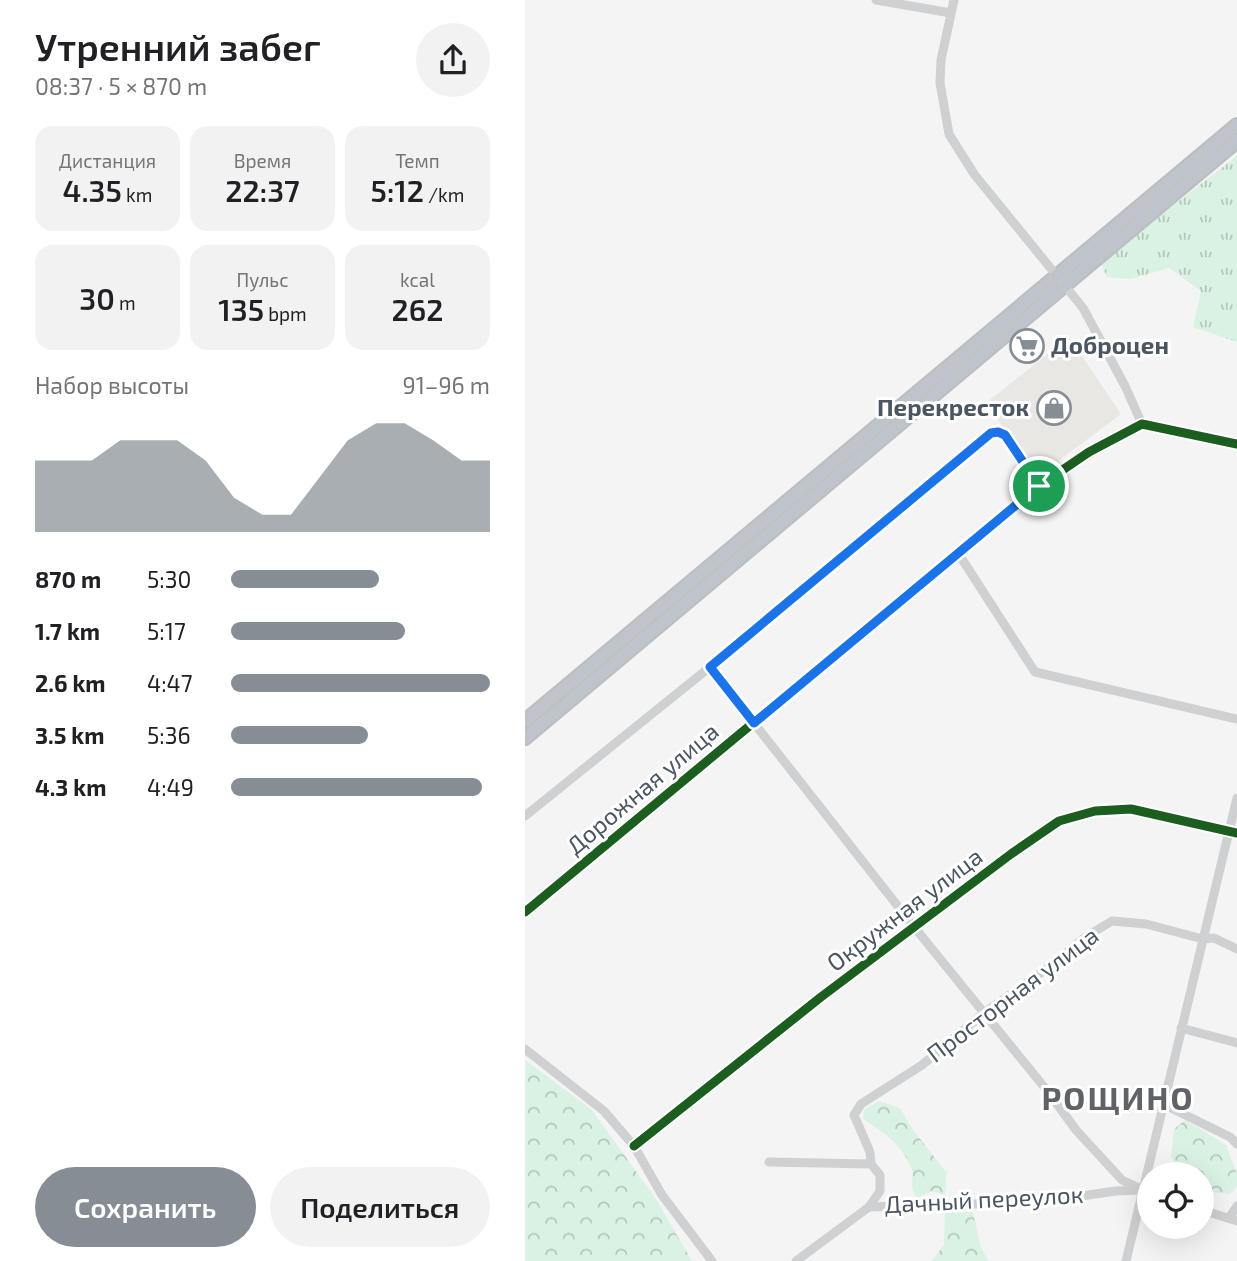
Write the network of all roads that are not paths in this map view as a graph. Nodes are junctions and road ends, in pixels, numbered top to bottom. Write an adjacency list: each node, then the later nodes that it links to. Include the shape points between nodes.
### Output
1 (876, 0): 3 (street)
2 (954, 0): 3 (street)
3 (951, 13): 6 (street, via 940,83 949,134 974,174)
4 (1237, 125): 6 (highway)
5 (1237, 141): 7 (highway)
6 (1057, 275): 7 (street); 14 (highway)
7 (1066, 286): 8 (street, via 1098,333); 16 (highway)
8 (1142, 424): 9 (street); 10 (street, Дорожная улица)
9 (1237, 444)
10 (1039, 486): 11 (street, Дорожная улица); 12 (street, via 1005,435 991,433)
11 (958, 553): 13 (street, via 1035,672); 15 (street, Дорожная улица)
12 (710, 667): 15 (street); 18 (street)
13 (1237, 719)
14 (525, 721)
15 (754, 723): 20 (street, Дорожная улица); 21 (street)
16 (525, 738)
17 (1237, 798): 19 (street)
18 (525, 816)
19 (1233, 832): 21 (street, Окружная улица, via 1131,809 1095,811 1059,821); 22 (street)
20 (525, 912)
21 (915, 928): 24 (street); 30 (street, Окружная улица)
22 (1203, 939): 23 (street, Просторная улица, via 1214,938); 24 (street, Просторная улица, via 1146,924 1112,922); 25 (street)
23 (1237, 949)
24 (984, 1013): 33 (street, Просторная улица, via 922,1065 861,1104 854,1115); 34 (street, via 1076,1130 1122,1180)
25 (1181, 1028): 26 (street); 28 (street)
26 (1237, 1044)
27 (525, 1049): 30 (street, via 604,1111)
28 (1163, 1104): 29 (street); 32 (street)
29 (1237, 1144)
30 (634, 1146): 41 (street, via 662,1195)
31 (769, 1162): 33 (street)
32 (1152, 1162)
33 (871, 1164): 37 (street, Просторная улица, via 880,1175 880,1191)
34 (1137, 1187)
35 (1137, 1191): 37 (street, Дачный переулок, via 1040,1202)
36 (1237, 1206): 39 (street)
37 (869, 1207): 42 (street)
38 (1214, 1214): 39 (street)
39 (1233, 1220)
40 (1137, 1222): 43 (street)
41 (712, 1261)
42 (796, 1261)
43 (1126, 1261)

